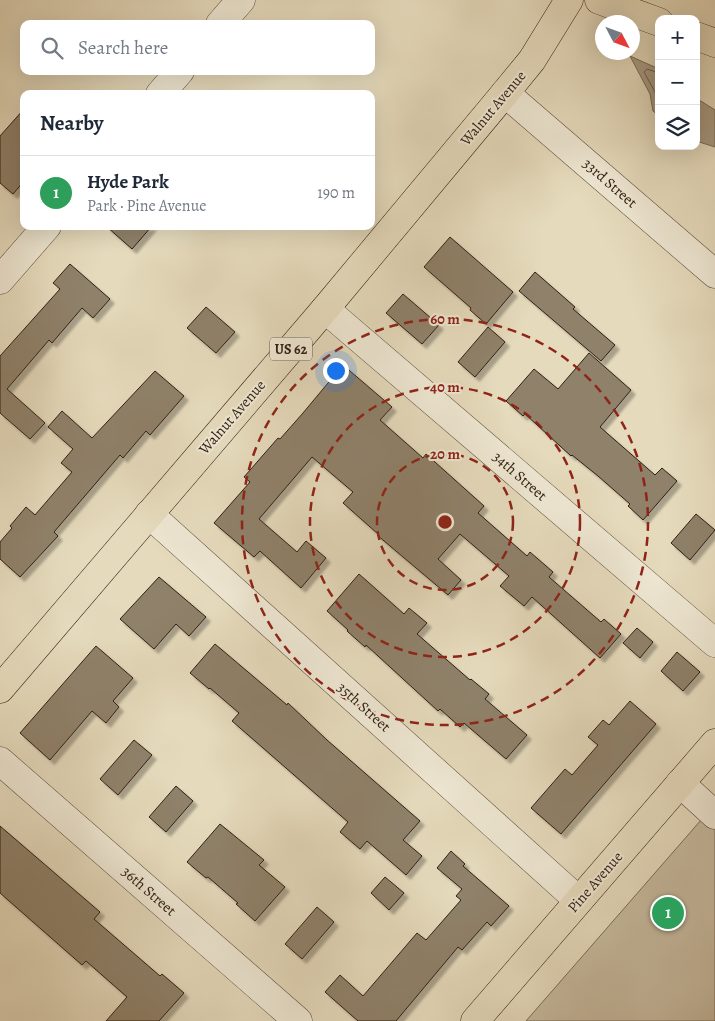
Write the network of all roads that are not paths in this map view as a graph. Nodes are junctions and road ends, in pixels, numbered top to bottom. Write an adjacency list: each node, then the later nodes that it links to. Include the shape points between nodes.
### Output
1 (241, 0): 4 (street)
2 (569, 0): 10 (main road, Walnut Avenue / US 62, via 532,60)
3 (599, 0): 5 (main road)
4 (224, 20)
5 (655, 21)
6 (700, 37): 7 (main road)
7 (715, 43)
8 (177, 75): 9 (street)
9 (163, 90)
10 (505, 93): 12 (street, 33rd Street); 14 (main road, Walnut Avenue / US 62)
11 (43, 230): 13 (street)
12 (715, 274)
13 (0, 280)
14 (325, 309): 15 (main road, Walnut Avenue / US 62); 16 (street, 34th Street)
15 (149, 514): 17 (main road, Walnut Avenue / US 62); 22 (street, 35th Street)
16 (715, 643)
17 (0, 689)
18 (715, 743): 20 (main road, Pine Avenue)
19 (0, 761): 23 (street, 36th Street)
20 (680, 784): 21 (street); 22 (main road, Pine Avenue)
21 (715, 815)
22 (578, 900): 24 (main road, Pine Avenue)
23 (298, 1021)
24 (475, 1021)

